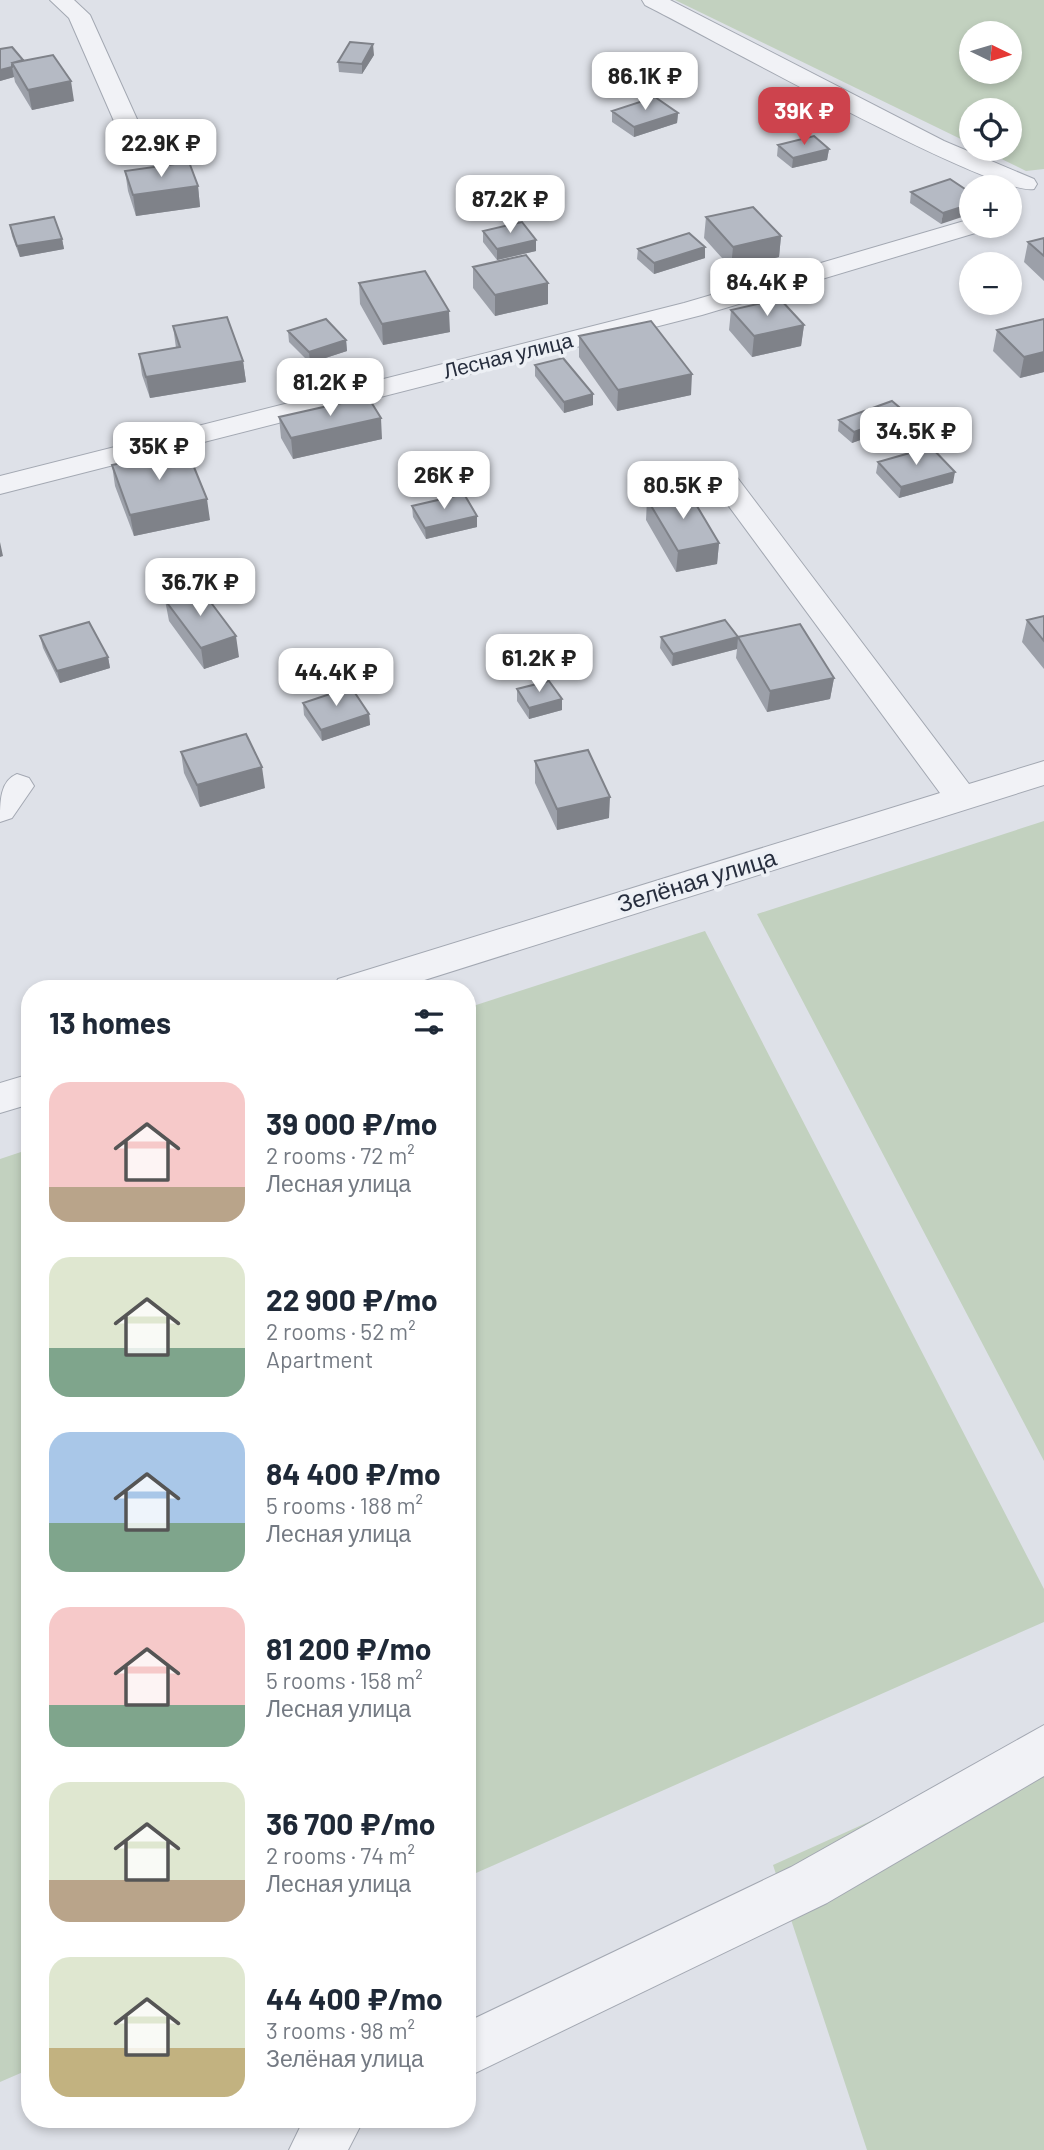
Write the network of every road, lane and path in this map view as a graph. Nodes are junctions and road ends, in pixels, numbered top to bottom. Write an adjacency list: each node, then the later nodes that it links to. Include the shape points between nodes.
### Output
1 (61, 0): 3 (street, via 79,15)
2 (653, 0): 4 (street, via 935,146)
3 (129, 128)
4 (1026, 187)
5 (959, 230): 7 (street, Лесная улица, via 693,309)
6 (726, 482): 9 (street)
7 (0, 485)
8 (1044, 773): 9 (street, Зелёная улица)
9 (962, 799): 10 (street, Зелёная улица)
10 (380, 980)
11 (21, 1092): 12 (street)
12 (0, 1098)
13 (1044, 1749): 14 (street, via 809,1885)
14 (476, 2046)
15 (331, 2128): 16 (street)
16 (316, 2150)

